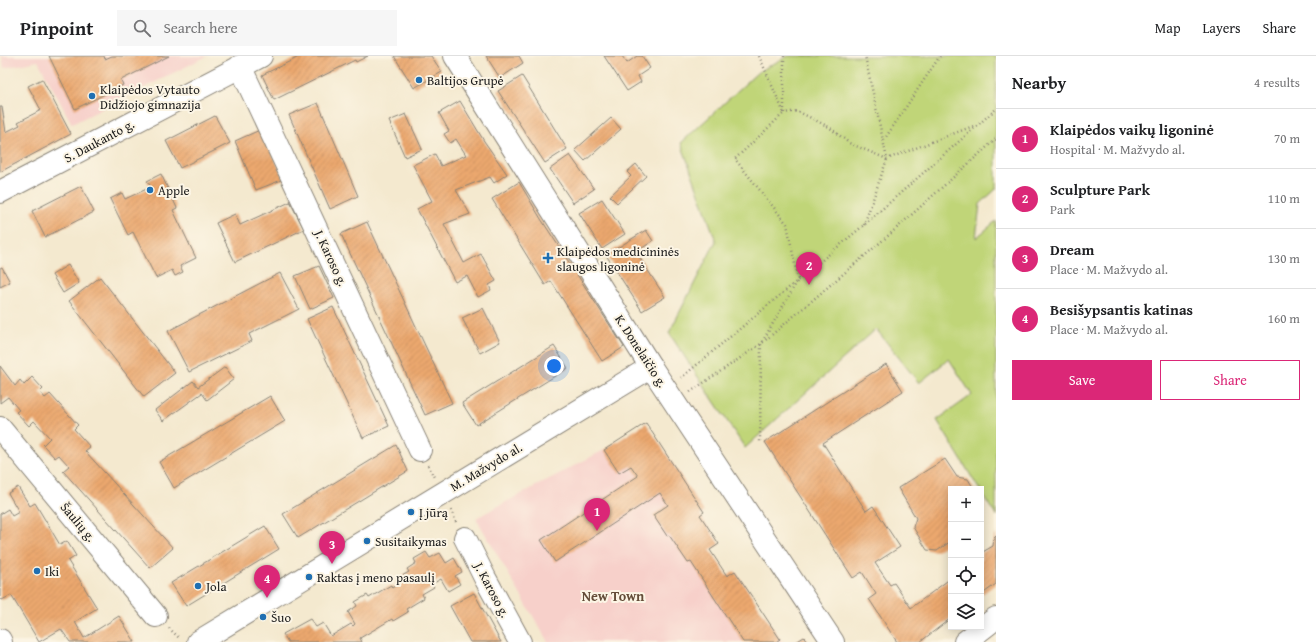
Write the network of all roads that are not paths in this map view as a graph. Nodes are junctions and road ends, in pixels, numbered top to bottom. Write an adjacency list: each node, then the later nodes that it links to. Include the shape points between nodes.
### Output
1 (261, 56): 3 (street, S. Daukanto g.)
2 (455, 56): 5 (street, K. Donelaičio g.)
3 (240, 66): 4 (street, S. Daukanto g.); 7 (street, J. Karoso g.)
4 (0, 192)
5 (651, 367): 11 (street, M. Mažvydo al.); 13 (street, K. Donelaičio g.)
6 (0, 428): 9 (street, Šaulių g.)
7 (420, 450)
8 (465, 538): 12 (street, J. Karoso g.)
9 (156, 616)
10 (996, 618): 14 (street)
11 (198, 642)
12 (520, 642)
13 (833, 642)
14 (965, 642)

